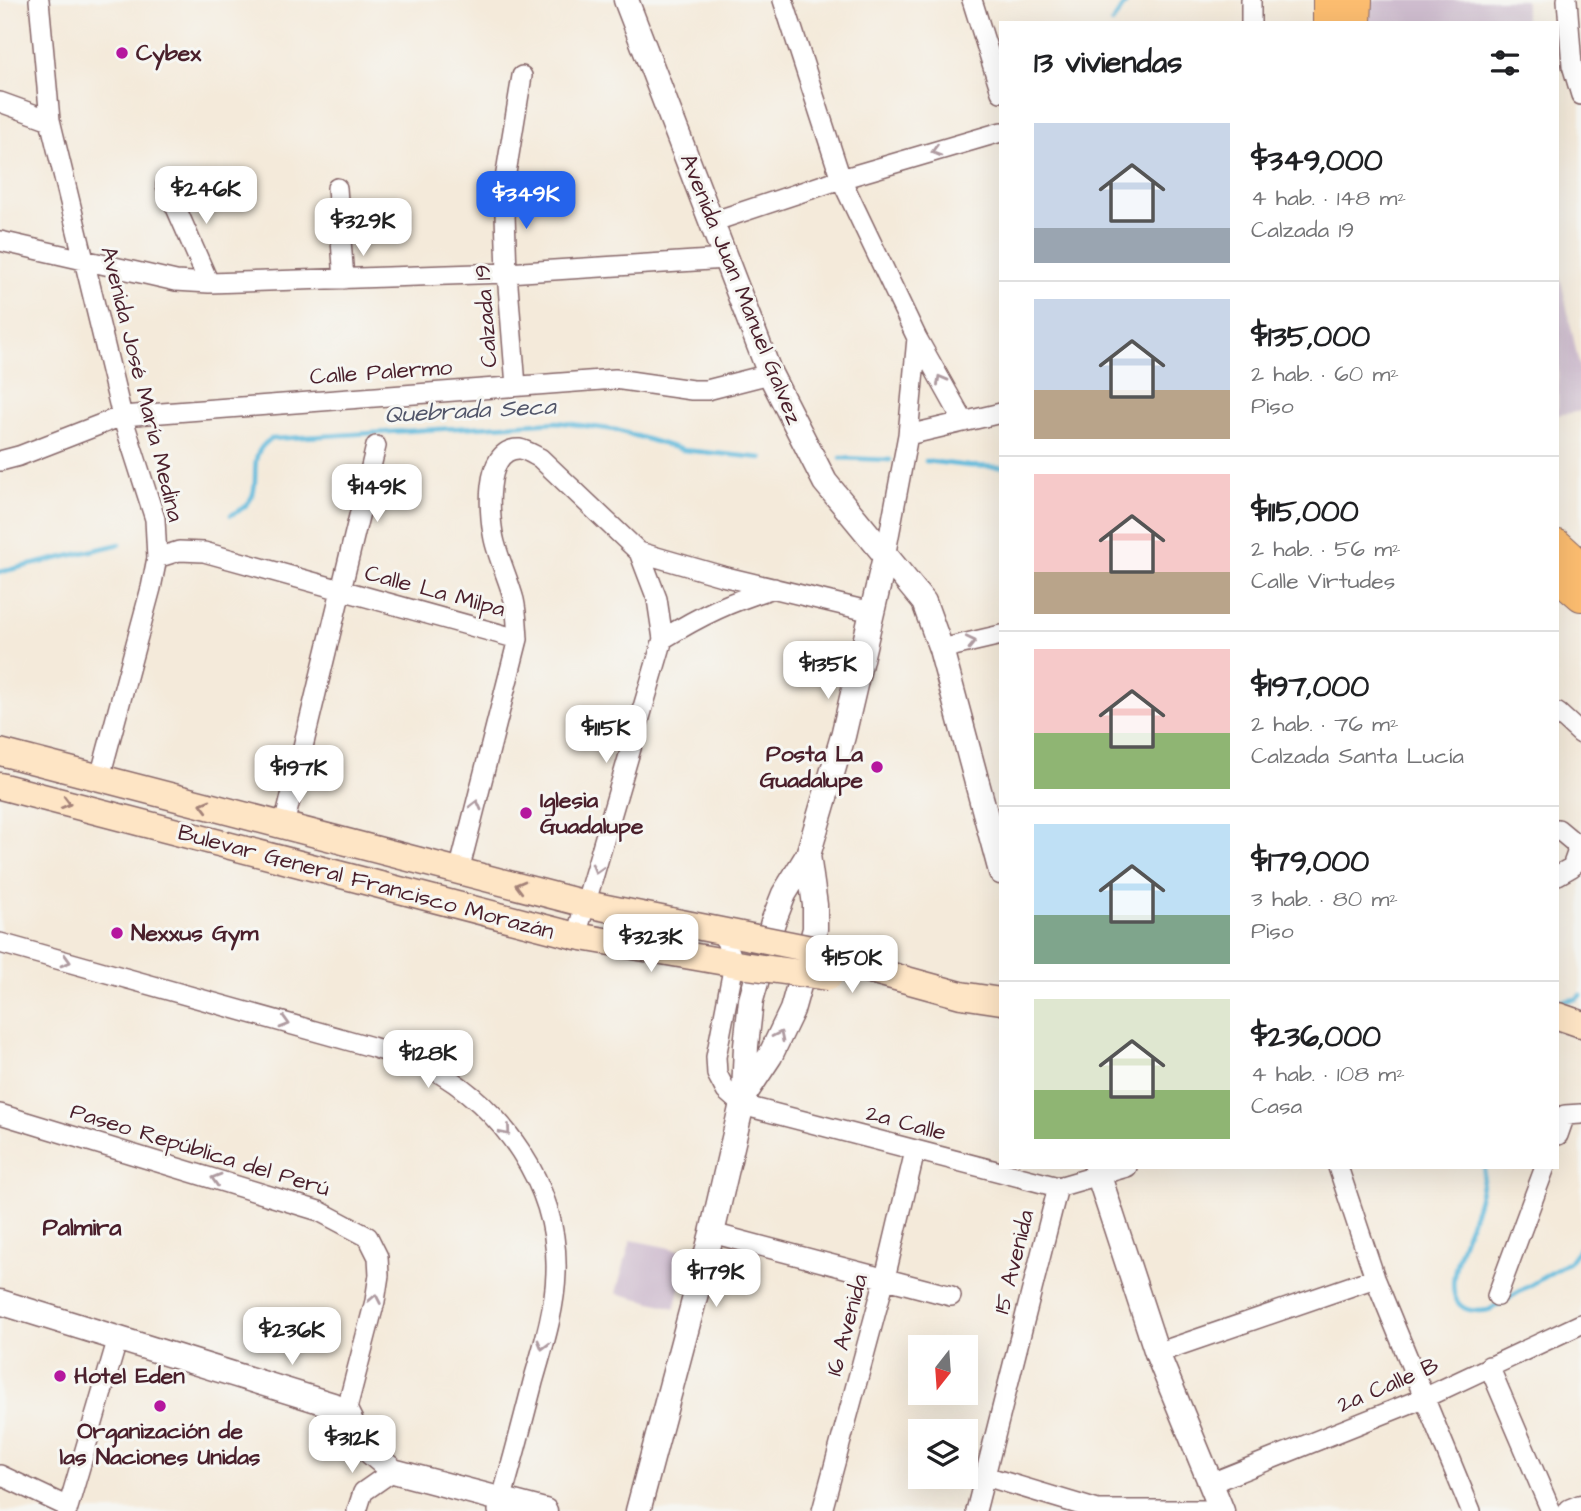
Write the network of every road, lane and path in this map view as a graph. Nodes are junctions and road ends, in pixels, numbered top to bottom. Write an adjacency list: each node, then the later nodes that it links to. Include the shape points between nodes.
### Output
1 (39, 0): 16 (street, Avenida José María Medina)
2 (625, 0): 21 (street, Avenida Juan Manuel Galvez)
3 (783, 0): 18 (street)
4 (972, 0): 13 (street)
5 (1251, 0): 9 (street)
6 (1328, 0): 10 (main road)
7 (1357, 0): 11 (main road)
8 (1567, 0): 14 (street, via 1572,65)
9 (1251, 21)
10 (1328, 21)
11 (1356, 21)
12 (522, 76): 25 (street, Calzada 19, via 504,186)
13 (999, 86)
14 (1581, 96)
15 (0, 102): 16 (street)
16 (50, 120): 24 (street, Avenida José María Medina)
17 (999, 133): 18 (street, one-way to 18)
18 (841, 179): 21 (street); 28 (street)
19 (166, 185): 27 (street)
20 (337, 188): 26 (street)
21 (712, 222): 23 (street, Avenida Juan Manuel Galvez)
22 (0, 241): 24 (street)
23 (726, 259): 25 (street); 29 (street, Avenida Juan Manuel Galvez)
24 (85, 262): 27 (street, via 176,281); 32 (street, Avenida José María Medina)
25 (508, 273): 26 (street); 30 (street, Calzada 19)
26 (344, 279): 27 (street)
27 (209, 283)
28 (917, 338): 33 (street, one-way to 28); 34 (street)
29 (771, 374): 30 (street, Calle Palermo, via 707,390 615,379); 39 (street, Avenida Juan Manuel Galvez, via 825,482)
30 (516, 386): 32 (street, Calle Palermo)
31 (999, 413): 33 (street)
32 (122, 416): 36 (street, Calle Palermo); 40 (street, Avenida José María Medina, via 155,519)
33 (964, 422): 34 (street)
34 (908, 435): 39 (street)
35 (376, 446): 44 (street)
36 (0, 461)
37 (1559, 546): 41 (main road)
38 (639, 552): 43 (street, Calle La Milpa); 48 (street, Calle La Milpa, via 540,458 521,449 508,452 496,463 490,507 494,541 514,602); 49 (street, via 657,598)
39 (885, 557): 46 (street); 50 (street, Avenida Juan Manuel Galvez, via 924,602)
40 (157, 558): 44 (street, Calle La Milpa, via 179,551 204,552); 54 (street, Avenida José María Medina)
41 (1581, 566)
42 (1559, 577): 45 (main road)
43 (775, 588): 46 (street, Calle La Milpa); 49 (street, via 700,615)
44 (340, 591): 48 (street, Calle La Milpa); 56 (street)
45 (1581, 596)
46 (872, 612): 58 (street, via 843,736)
47 (999, 635): 50 (street, one-way to 47)
48 (518, 639): 61 (street, one-way to 48)
49 (663, 639): 62 (street, one-way to 62)
50 (941, 649): 59 (street, Avenida Juan Manuel Galvez)
51 (1559, 714): 52 (street)
52 (1581, 734)
53 (0, 752): 54 (main road, Bulevar General Francisco Morazán)
54 (100, 777): 56 (main road, Bulevar General Francisco Morazán, one-way to 54)
55 (6, 790): 64 (main road, Bulevar General Francisco Morazán, one-way to 64)
56 (284, 825): 61 (main road, Bulevar General Francisco Morazán)
57 (1559, 830): 60 (street, via 1576,844)
58 (808, 855): 71 (street, via 784,894 751,999); 71 (street, one-way to 58, via 792,1010 815,929)
59 (999, 865)
60 (1569, 865)
61 (459, 870): 62 (main road, Bulevar General Francisco Morazán, one-way to 61)
62 (586, 904): 63 (main road, Bulevar General Francisco Morazán); 64 (street)
63 (719, 931): 66 (street); 67 (main road, Bulevar General Francisco Morazán, bridge, via 751,937)
64 (576, 936): 66 (main road, Bulevar General Francisco Morazán)
65 (0, 943): 97 (street, one-way to 97, via 424,1065 468,1093 511,1136 540,1184 554,1238 556,1273 549,1324)
66 (741, 965): 67 (main road, Bulevar General Francisco Morazán, bridge); 71 (street, via 716,1057 717,1074 726,1091)
67 (830, 965): 68 (main road, Bulevar General Francisco Morazán, via 863,968)
68 (999, 1001)
69 (1559, 1016): 70 (main road)
70 (1581, 1024)
71 (743, 1100): 75 (street, 2a Calle); 81 (street)
72 (1568, 1113): 74 (street)
73 (0, 1114): 92 (street, Paseo República del Perú, one-way to 73, via 379,1275 378,1257 368,1237 319,1211)
74 (1559, 1133)
75 (915, 1151): 80 (street, 2a Calle); 82 (street, 16 Avenida)
76 (1115, 1169): 79 (street)
77 (1339, 1169): 83 (street)
78 (1544, 1169): 85 (street)
79 (1098, 1172): 80 (street); 89 (street)
80 (1058, 1187): 95 (street, 15 Avenida)
81 (712, 1233): 82 (street); 104 (street)
82 (885, 1278): 84 (street); 105 (street, 16 Avenida)
83 (1375, 1278): 89 (street); 91 (street)
84 (951, 1296)
85 (1497, 1296)
86 (0, 1302): 88 (street)
87 (1581, 1324): 90 (street, 2a Calle B)
88 (118, 1338): 92 (street, via 319,1399); 100 (street)
89 (1157, 1353): 96 (street)
90 (1489, 1366): 91 (street, 2a Calle B); 108 (street)
91 (1426, 1397): 96 (street, 2a Calle B); 107 (street)
92 (346, 1412): 93 (street, via 363,1446)
93 (393, 1471): 97 (street); 102 (street, via 363,1492)
94 (0, 1475): 100 (street)
95 (985, 1476): 98 (street); 106 (street, 15 Avenida)
96 (1211, 1483): 101 (street)
97 (500, 1506): 103 (street)
98 (1076, 1507): 101 (street)
99 (1581, 1507): 109 (street)
100 (67, 1509)
101 (1222, 1510)
102 (357, 1511)
103 (545, 1511)
104 (638, 1511)
105 (822, 1511)
106 (975, 1511)
107 (1471, 1511)
108 (1551, 1511)
109 (1571, 1511)

